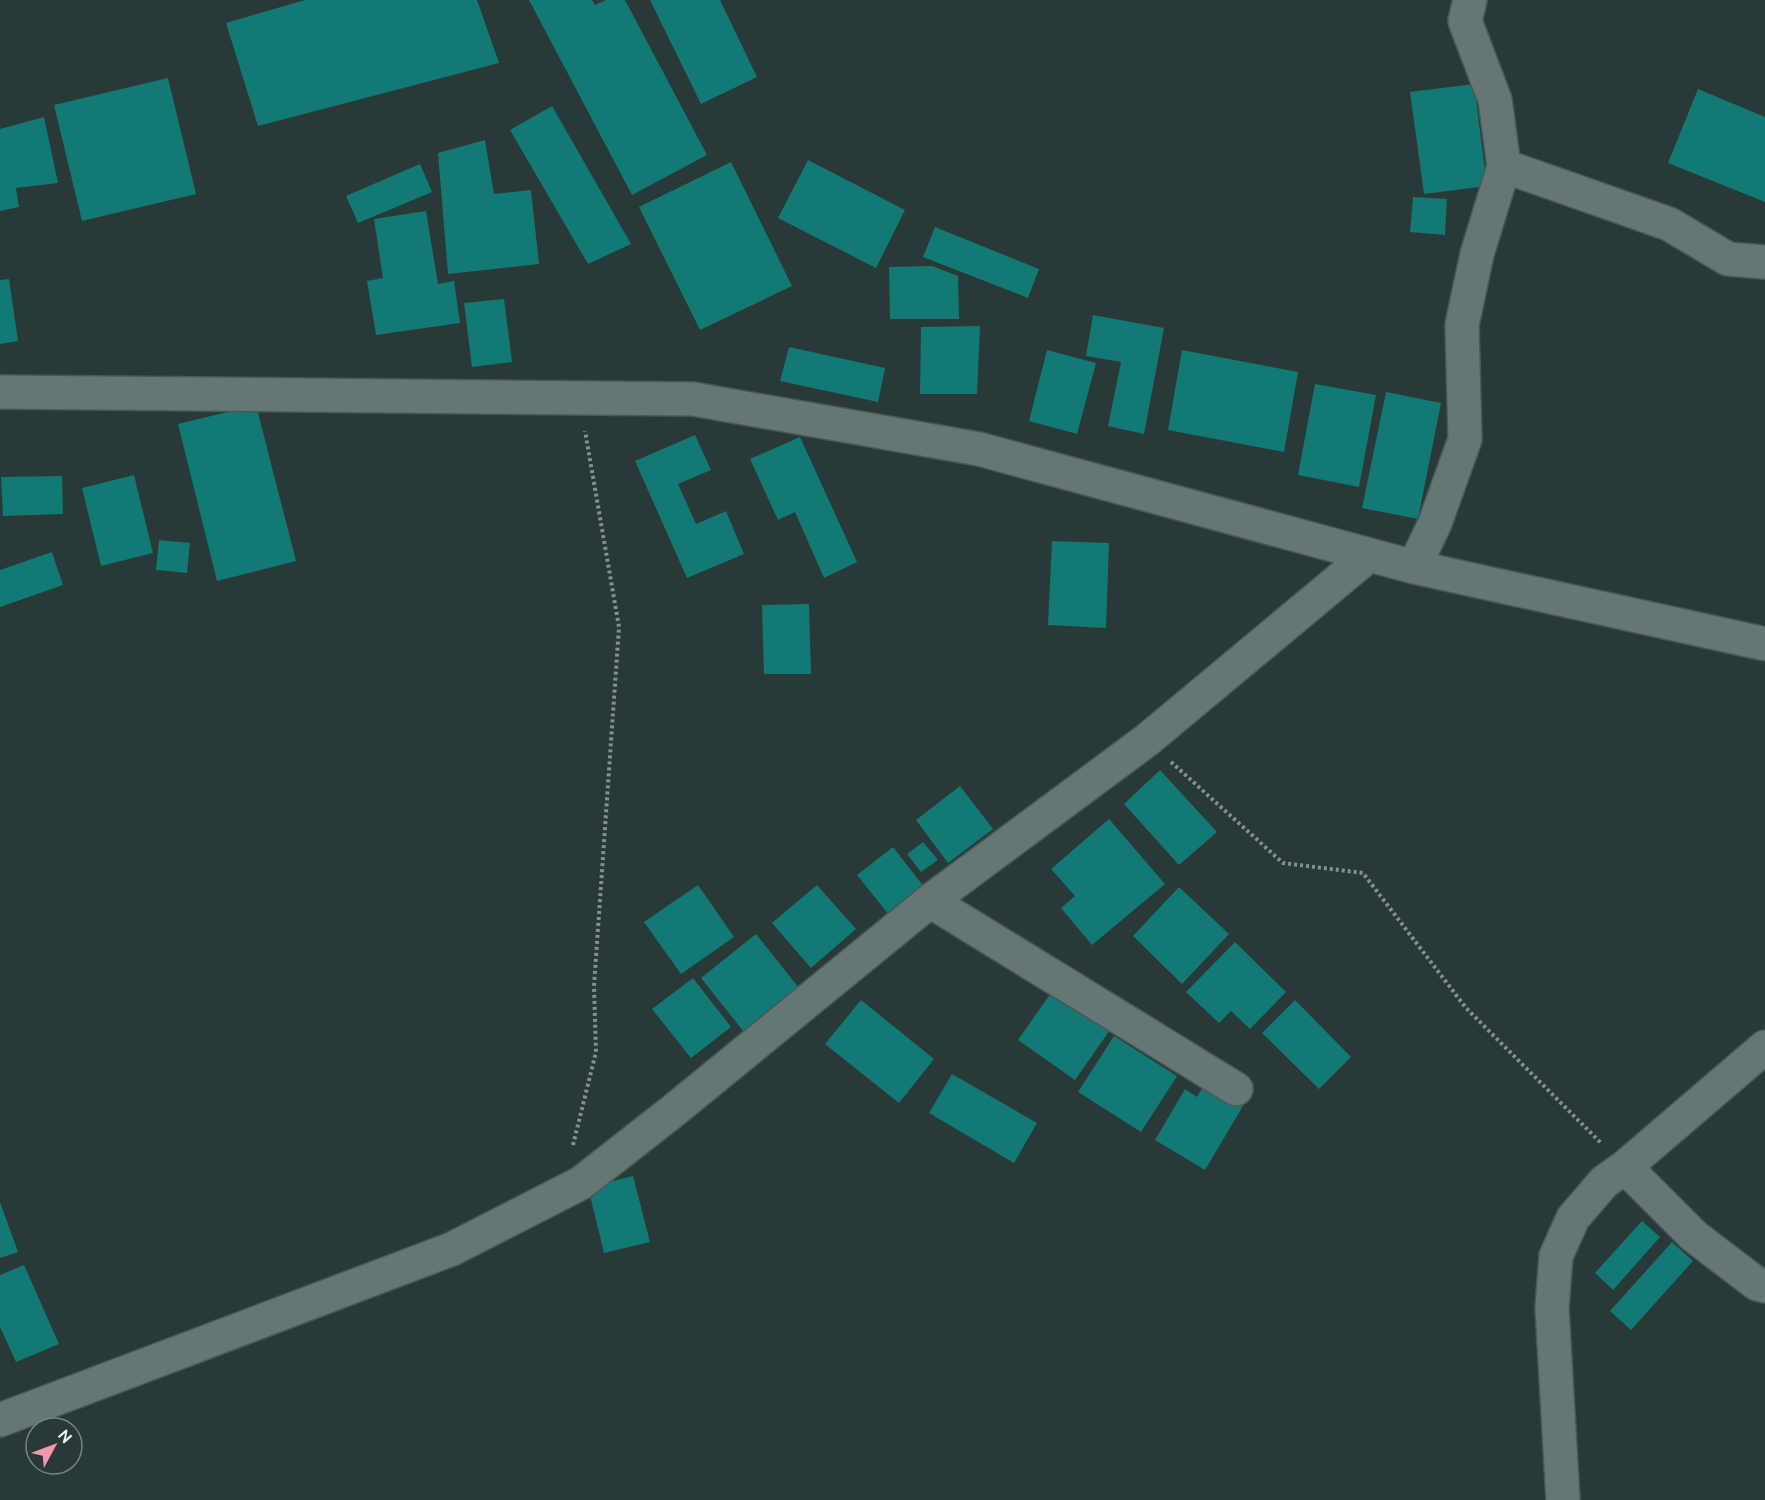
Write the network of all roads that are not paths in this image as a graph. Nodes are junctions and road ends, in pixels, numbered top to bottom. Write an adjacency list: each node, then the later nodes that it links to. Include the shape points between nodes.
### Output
1 (1470, 0): 2 (street, via 1465,21 1495,100)
2 (1504, 166): 3 (street, via 1669,224 1728,259); 6 (street, via 1477,254 1462,325 1465,439 1435,523)
3 (1765, 262)
4 (0, 392): 5 (street, via 693,399 979,449)
5 (1369, 555): 6 (street); 8 (street, via 1147,740)
6 (1414, 567): 7 (street)
7 (1765, 644)
8 (930, 901): 10 (street); 13 (street, via 580,1182 452,1249)
9 (1765, 1047): 11 (street)
10 (1236, 1089)
11 (1625, 1167): 12 (street, via 1694,1236); 14 (street, via 1604,1182 1573,1218 1556,1256 1552,1308)
12 (1765, 1286)
13 (0, 1420)
14 (1563, 1500)

